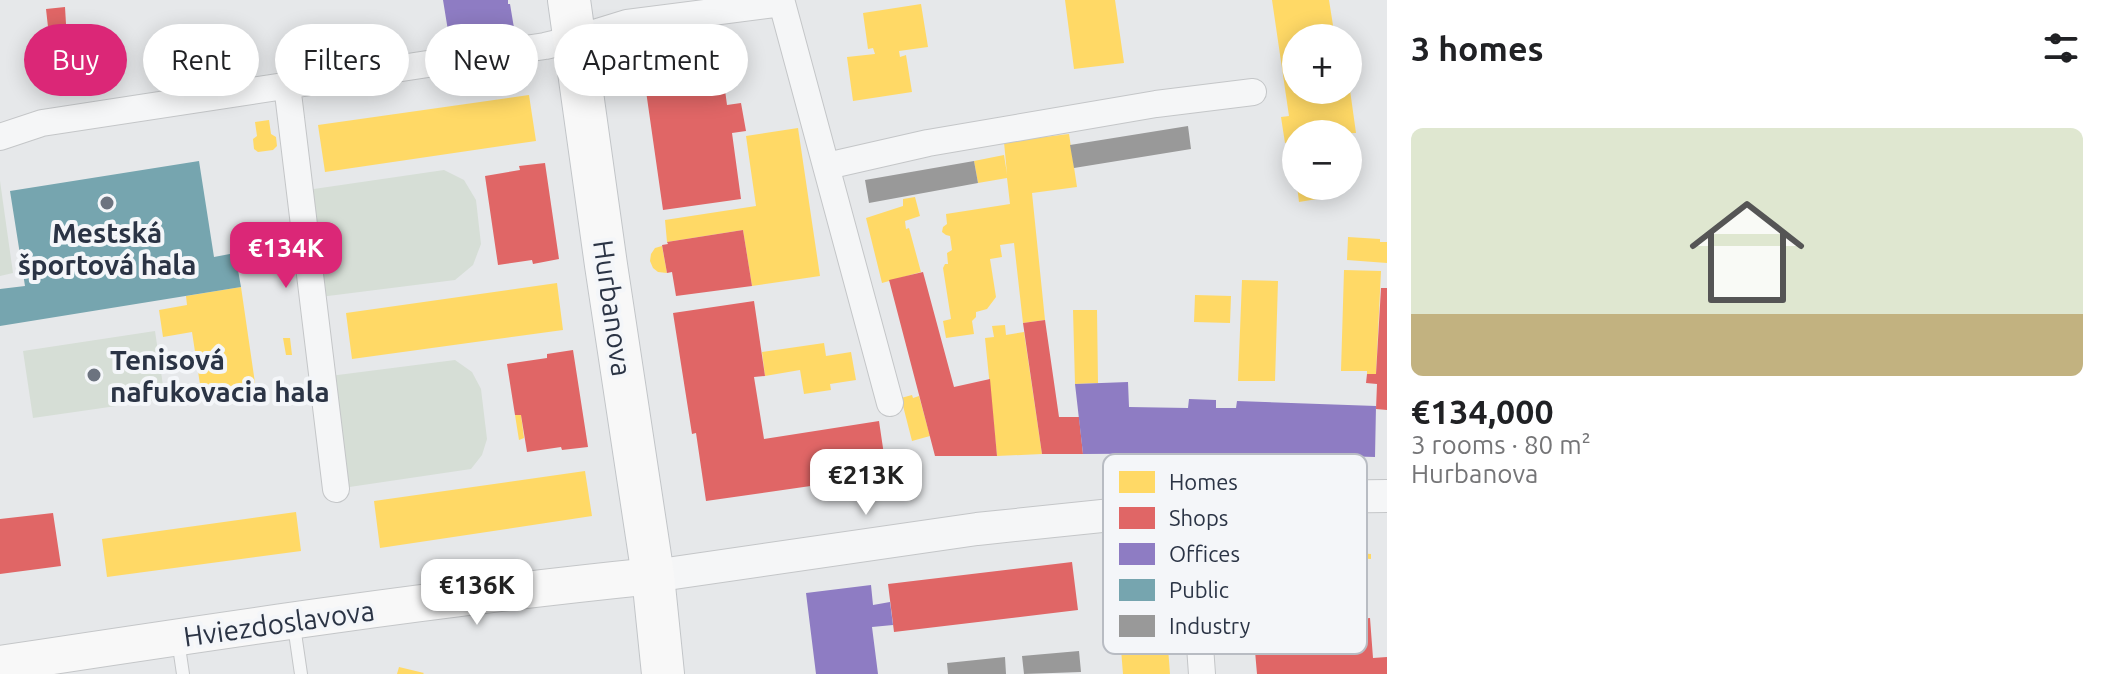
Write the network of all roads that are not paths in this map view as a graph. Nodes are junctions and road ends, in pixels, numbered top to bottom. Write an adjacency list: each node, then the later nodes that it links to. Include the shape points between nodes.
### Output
1 (787, 1): 2 (street, via 627,23); 8 (street)
2 (572, 20): 3 (street, via 530,49); 14 (main road, Hurbanova)
3 (409, 67)
4 (275, 87): 7 (street, via 42,123)
5 (1253, 92): 8 (street, via 928,143)
6 (288, 96): 10 (street)
7 (0, 137)
8 (827, 166): 9 (street)
9 (890, 403)
10 (336, 489)
11 (1367, 496): 12 (street)
12 (1387, 496)
13 (1103, 515): 14 (street)
14 (653, 576): 15 (main road, Hviezdoslavova); 21 (main road, Hurbanova)
15 (294, 621): 16 (main road, Hviezdoslavova); 20 (lane)
16 (178, 637): 18 (main road, Hviezdoslavova); 19 (lane)
17 (1201, 654): 22 (street)
18 (0, 664)
19 (183, 674)
20 (301, 674)
21 (663, 674)
22 (1202, 674)

